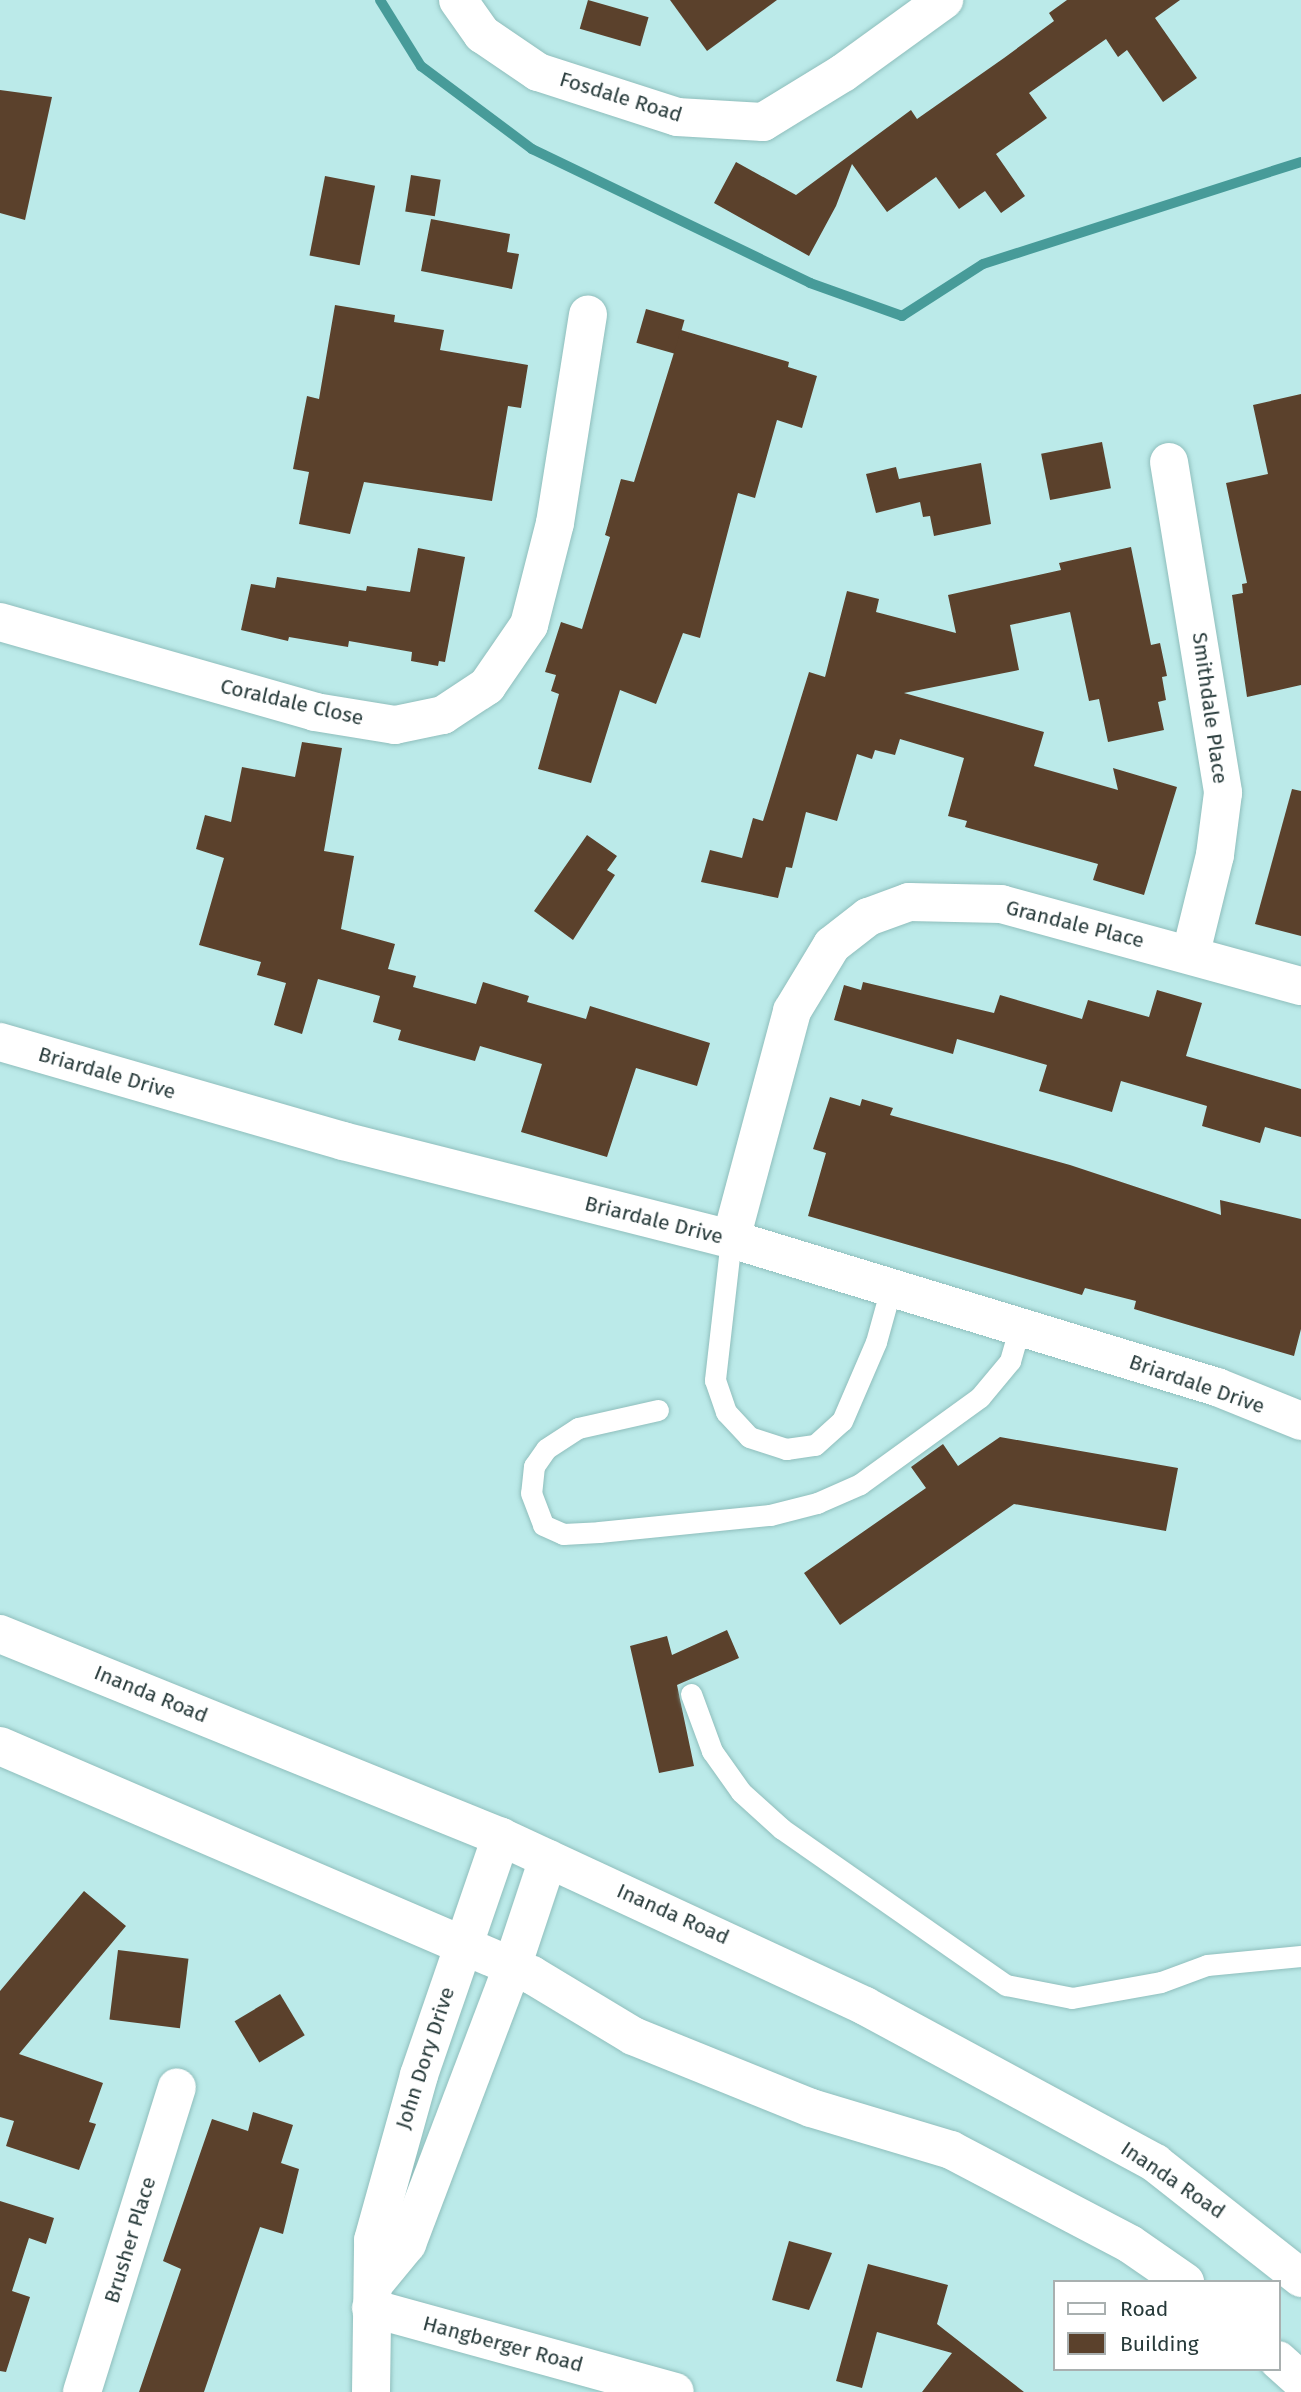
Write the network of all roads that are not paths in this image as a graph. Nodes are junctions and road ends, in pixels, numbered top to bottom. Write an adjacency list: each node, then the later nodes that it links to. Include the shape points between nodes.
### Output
1 (458, 0): 2 (street, Fosdale Road, via 482,34 538,72 677,117 763,122 843,73)
2 (944, 0)
3 (588, 315): 5 (street, Coraldale Close, via 555,523 529,625 487,686 443,715 395,724 315,712)
4 (1168, 463): 6 (street, Smithdale Place, via 1223,793 1215,855)
5 (0, 622)
6 (1191, 953): 7 (street, Grandale Place); 9 (street, Grandale Place, via 1001,904 909,902 868,917 832,945 792,1011)
7 (1301, 986)
8 (0, 1042): 9 (street, Briardale Drive, via 343,1141)
9 (731, 1239): 10 (street, Briardale Drive); 10 (lane, via 715,1380 726,1412 749,1437 786,1449 815,1445 842,1422 876,1342)
10 (891, 1288): 11 (street, Briardale Drive)
11 (1020, 1327): 12 (lane, via 1010,1361 979,1396 860,1485 817,1503 770,1515 599,1532 563,1534 543,1525 531,1493 534,1466 545,1449 578,1428); 13 (street, Briardale Drive, via 1217,1387)
12 (658, 1410)
13 (1301, 1421)
14 (0, 1634): 17 (street, Inanda Road)
15 (691, 1694): 20 (lane, via 712,1751 741,1792 782,1829 1006,1985 1072,1998 1161,1982 1207,1965)
16 (0, 1746): 19 (street)
17 (501, 1837): 18 (street, Inanda Road); 19 (street, John Dory Drive)
18 (548, 1859): 21 (street); 23 (street, Inanda Road, via 865,2006 1156,2163)
19 (463, 1948): 21 (street); 25 (street, John Dory Drive, via 393,2160 373,2240)
20 (1301, 1956)
21 (512, 1967): 24 (street, via 633,2035 810,2108 951,2150 1118,2237); 25 (street, via 407,2244)
22 (177, 2087): 28 (street, Brusher Place)
23 (1301, 2278)
24 (1182, 2280)
25 (372, 2296): 29 (street, John Dory Drive); 30 (street, Hangberger Road)
26 (1280, 2362): 27 (street)
27 (1301, 2381)
28 (82, 2392)
29 (371, 2392)
30 (675, 2392)

